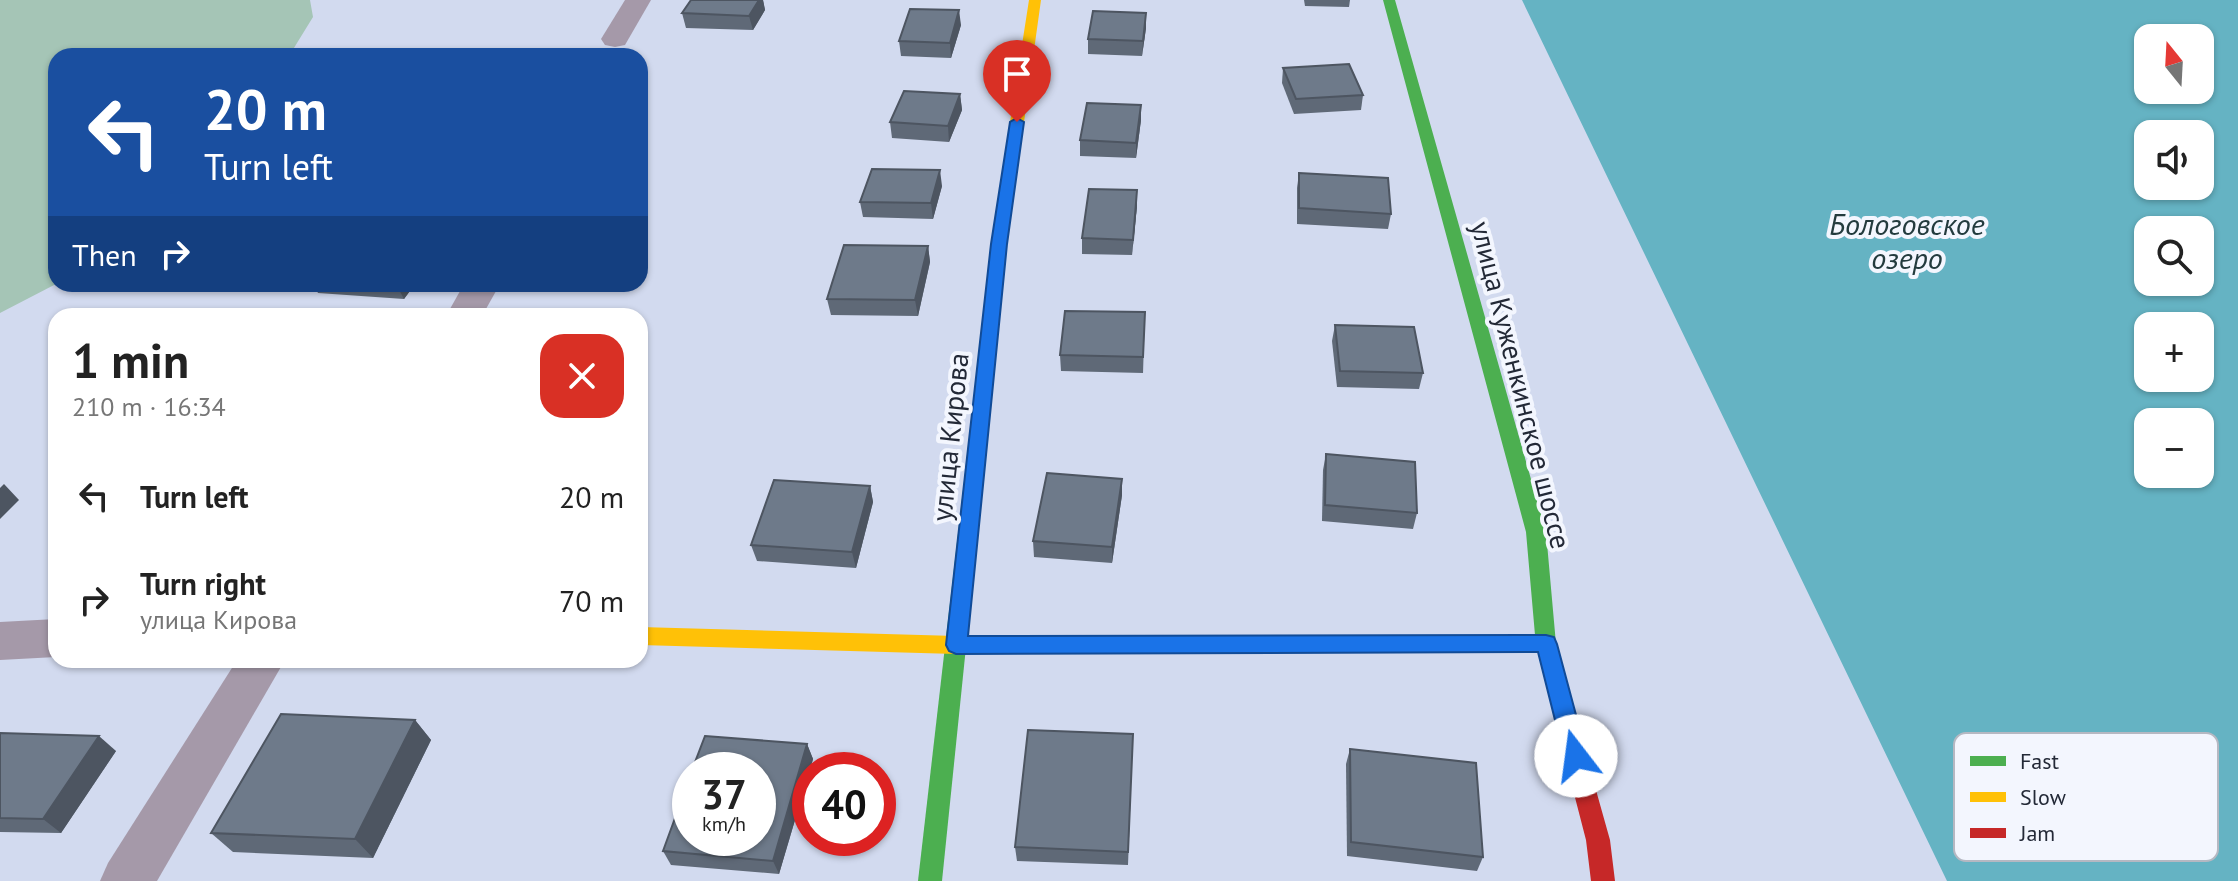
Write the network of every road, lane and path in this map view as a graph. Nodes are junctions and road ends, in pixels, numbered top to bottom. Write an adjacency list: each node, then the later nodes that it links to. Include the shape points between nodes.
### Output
1 (638, 0): 4 (street)
2 (1035, 0): 9 (street, улица Кирова, via 999,244)
3 (1389, 0): 8 (street, улица Куженкинское шоссе, via 1536,532)
4 (615, 39)
5 (648, 636): 9 (street)
6 (48, 638): 7 (street)
7 (0, 641)
8 (1546, 644): 9 (street); 13 (street, улица Куженкинское шоссе, via 1598,840)
9 (956, 645): 12 (street, улица Кирова)
10 (257, 668): 11 (street)
11 (127, 881)
12 (930, 881)
13 (1603, 881)

